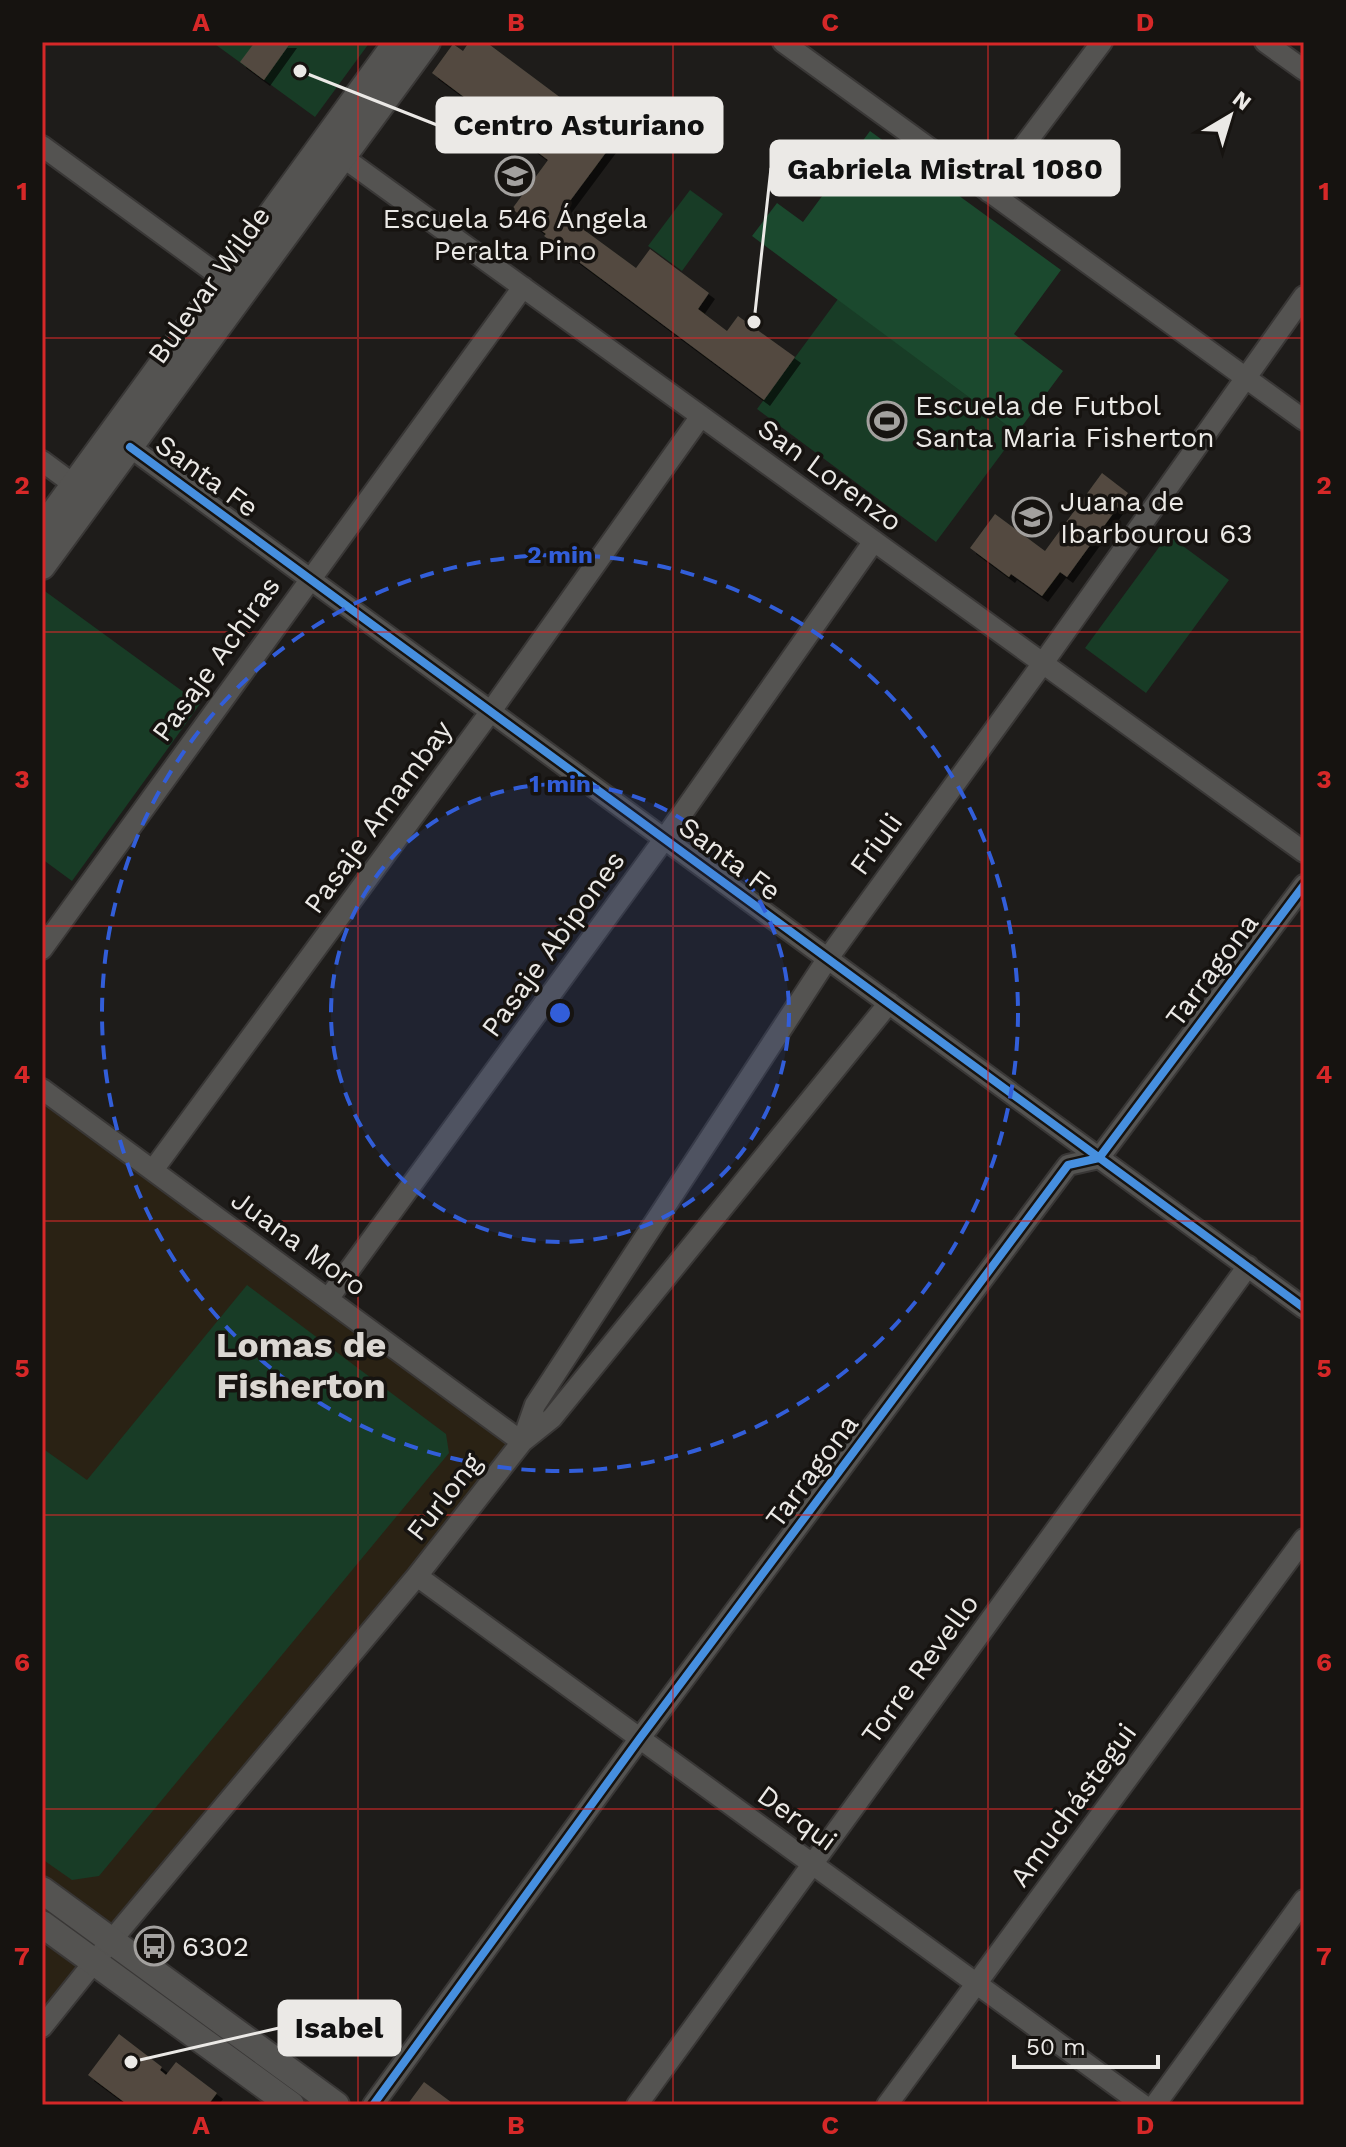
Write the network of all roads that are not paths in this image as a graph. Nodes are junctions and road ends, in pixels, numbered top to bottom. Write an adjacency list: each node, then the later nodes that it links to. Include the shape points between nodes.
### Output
1 (397, 42): 8 (main road, Bulevar Wilde)
2 (427, 42): 8 (main road, Bulevar Wilde)
3 (783, 42): 9 (street)
4 (1102, 42): 9 (street)
5 (1265, 42): 6 (street)
6 (1304, 70)
7 (42, 146): 10 (street)
8 (333, 150): 10 (main road, Bulevar Wilde); 11 (street, San Lorenzo)
9 (989, 192): 13 (street)
10 (234, 286): 16 (main road, Bulevar Wilde); 18 (main road, Bulevar Wilde)
11 (523, 287): 14 (street, San Lorenzo); 22 (street, Pasaje Achiras)
12 (1304, 296): 13 (street, Friuli)
13 (1245, 377): 15 (street); 23 (street, Friuli)
14 (701, 416): 20 (street, San Lorenzo); 24 (street, Pasaje Amambay)
15 (1304, 420)
16 (130, 447): 18 (main road, Bulevar Wilde); 22 (street, Santa Fe)
17 (42, 461): 18 (street)
18 (83, 492): 19 (main road, Bulevar Wilde); 21 (main road, Bulevar Wilde)
19 (42, 529)
20 (874, 541): 23 (street, San Lorenzo); 25 (street, Pasaje Abipones)
21 (42, 566)
22 (309, 578): 24 (street, Santa Fe); 28 (street, Pasaje Achiras)
23 (1043, 663): 26 (street, San Lorenzo); 29 (street, Friuli)
24 (491, 711): 25 (street, Santa Fe); 33 (street, Pasaje Amambay)
25 (665, 838): 29 (street, Santa Fe); 35 (street, Pasaje Abipones)
26 (1300, 841)
27 (1304, 885): 32 (street, Tarragona)
28 (42, 949)
29 (828, 958): 30 (street, Santa Fe); 37 (street, Friuli, via 535,1405)
30 (889, 1003): 32 (street, Santa Fe); 37 (street, Furlong, via 552,1418)
31 (42, 1089): 33 (street, Juana Moro)
32 (1099, 1158): 34 (street, Santa Fe); 40 (street, Tarragona, via 1068,1165)
33 (153, 1170): 35 (street, Juana Moro)
34 (1248, 1266): 36 (street, Santa Fe); 41 (street, Torre Revello)
35 (328, 1299): 37 (street, Juana Moro)
36 (1304, 1308)
37 (522, 1442): 39 (street, Furlong)
38 (1304, 1539): 47 (street, Amuchástegui)
39 (417, 1576): 40 (street, Derqui); 45 (street, Furlong)
40 (640, 1738): 41 (street, Derqui); 51 (street, Tarragona)
41 (813, 1864): 47 (street, Derqui); 52 (street, Torre Revello)
42 (42, 1890): 45 (main road)
43 (1304, 1900): 55 (street)
44 (42, 1924): 46 (main road)
45 (111, 1941): 46 (street, Furlong); 50 (main road)
46 (94, 1962): 48 (street, Furlong); 49 (main road)
47 (977, 1984): 53 (street, Amuchástegui); 54 (street, Derqui)
48 (42, 2027)
49 (291, 2105)
50 (336, 2105)
51 (373, 2105)
52 (637, 2105)
53 (887, 2105)
54 (1143, 2105)
55 (1155, 2105)

